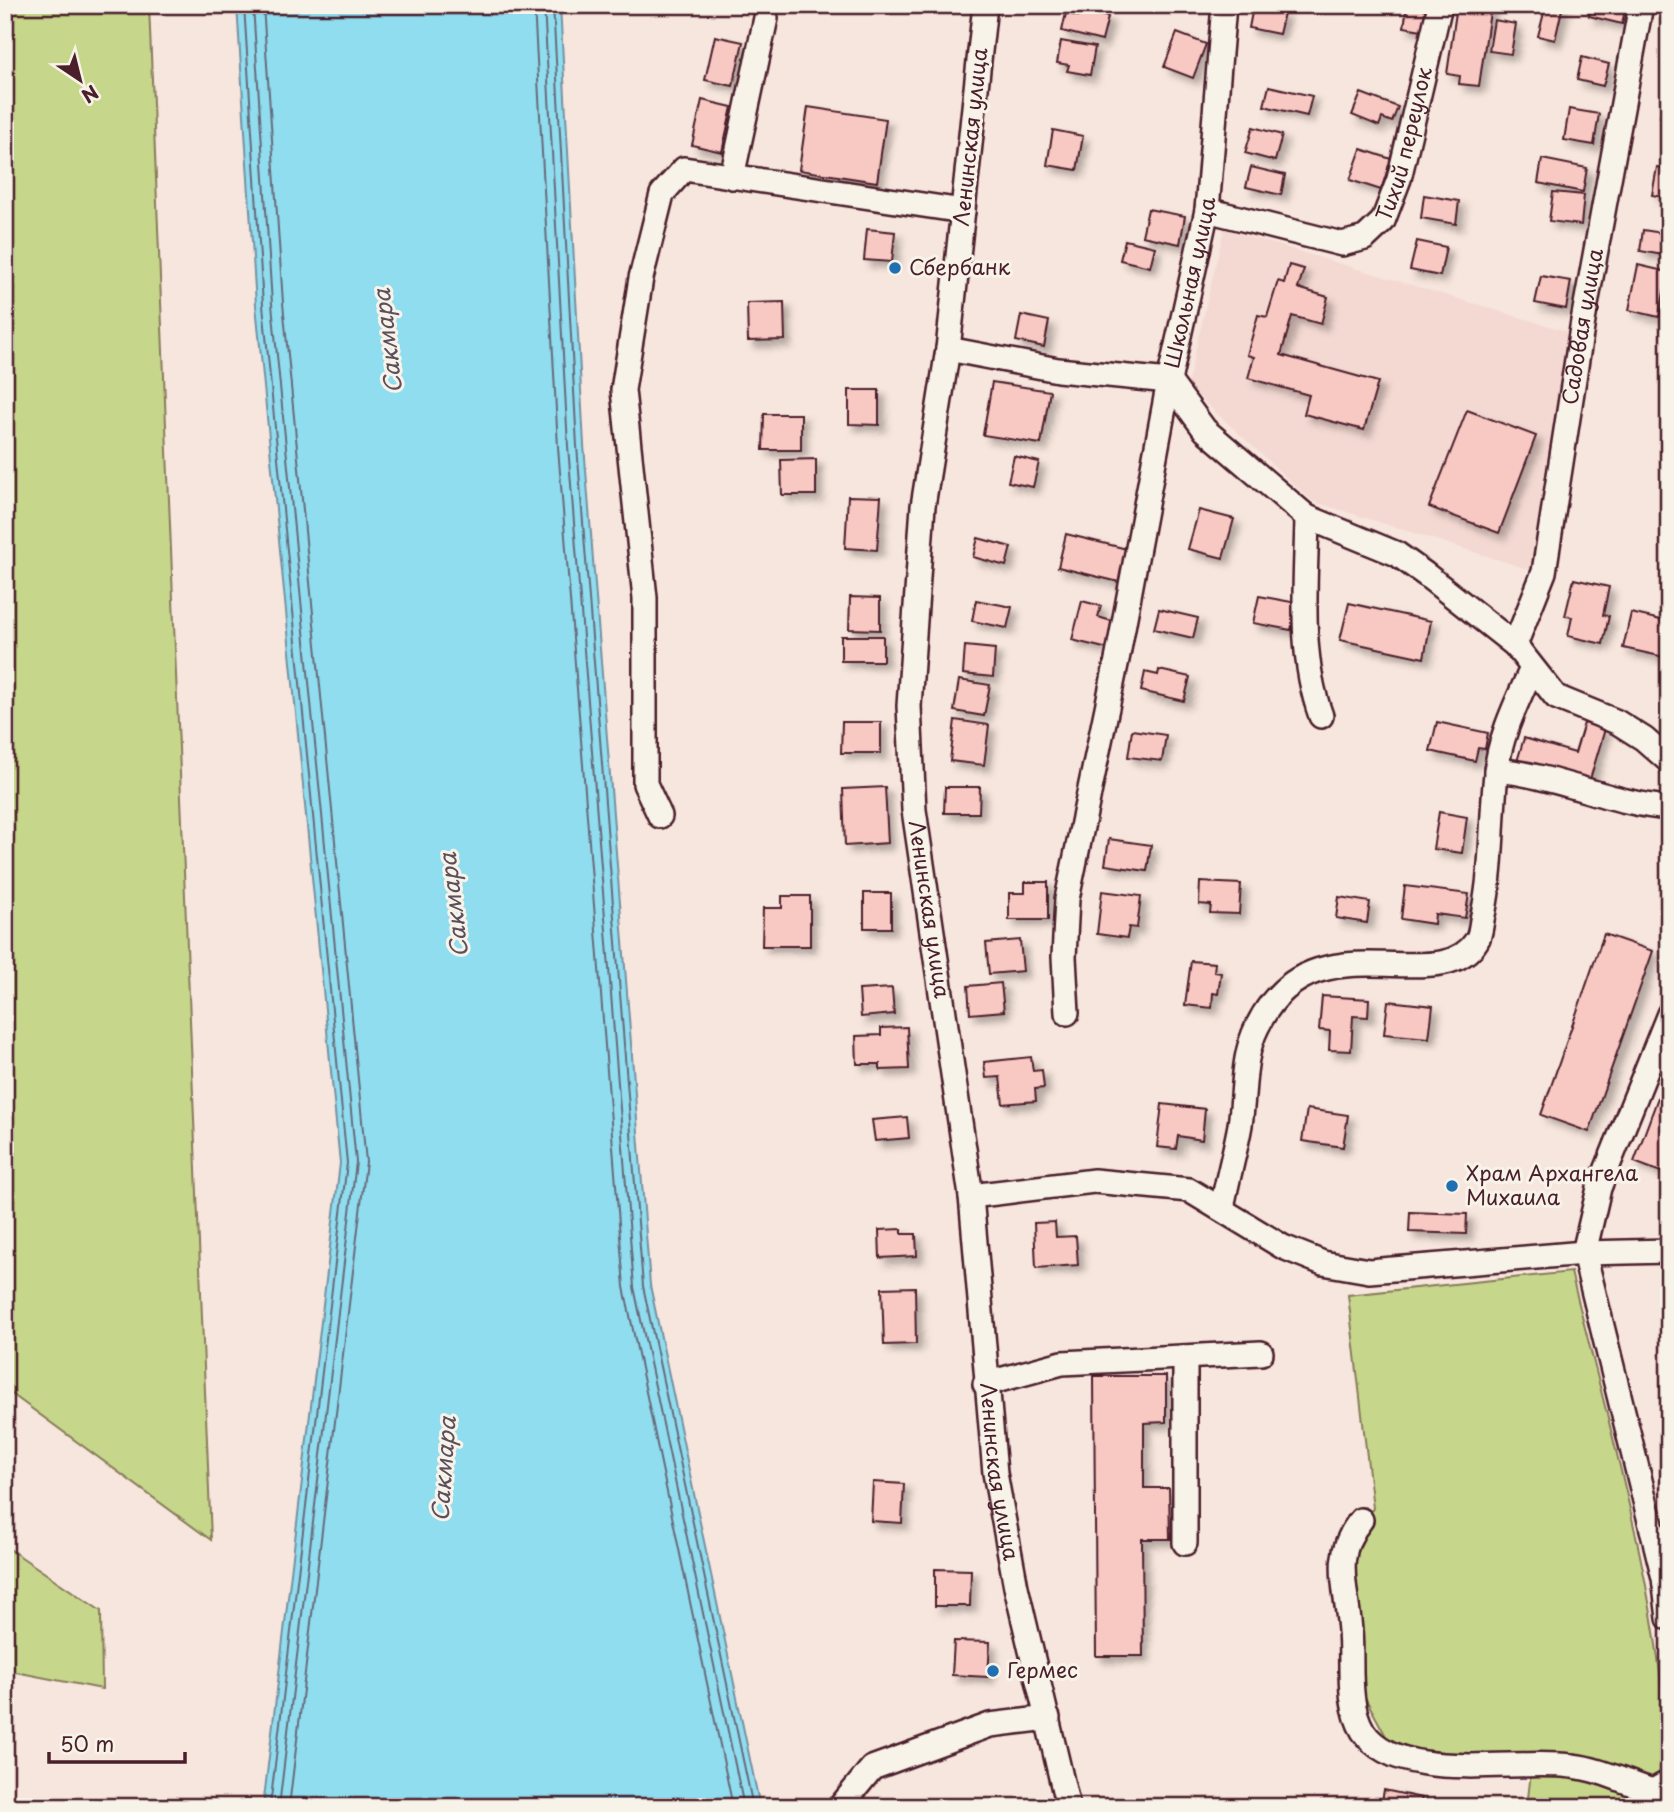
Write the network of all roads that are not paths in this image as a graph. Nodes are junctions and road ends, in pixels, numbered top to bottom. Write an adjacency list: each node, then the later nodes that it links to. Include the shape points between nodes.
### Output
1 (985, 5): 8 (street, Ленинская улица)
2 (1224, 5): 7 (street, Школьная улица)
3 (1440, 5): 7 (street, Тихий переулок, via 1399,179 1383,221 1365,238 1342,244)
4 (1641, 5): 12 (street, Садовая улица, via 1583,321 1544,572)
5 (766, 18): 6 (street)
6 (732, 177): 8 (street); 18 (street, via 684,169 662,194 641,278 623,390 645,598 645,784)
7 (1207, 209): 10 (street, Школьная улица)
8 (963, 211): 9 (street, Ленинская улица)
9 (948, 349): 10 (street, Школьная улица, via 1058,370); 21 (street, Ленинская улица, via 923,506 909,706 914,810)
10 (1169, 381): 11 (street, via 1205,430); 19 (street, via 1067,899 1063,957)
11 (1307, 517): 12 (street, via 1396,554); 14 (street, via 1306,653 1310,687)
12 (1515, 645): 13 (street)
13 (1532, 668): 15 (street, via 1556,697 1618,722); 16 (street, via 1512,714)
14 (1321, 716)
15 (1669, 761)
16 (1496, 770): 17 (street, via 1529,773 1578,790); 22 (street, via 1491,863 1478,939 1451,962 1351,963 1309,972 1279,995 1248,1051 1239,1128)
17 (1669, 808)
18 (660, 816)
19 (1067, 1013)
20 (1669, 1014): 24 (street, via 1599,1188)
21 (971, 1196): 22 (street, via 1094,1181 1189,1190); 27 (street, Ленинская улица)
22 (1222, 1208): 24 (street, via 1283,1247 1324,1263 1369,1271)
23 (1669, 1251): 24 (street)
24 (1584, 1253): 30 (street, via 1664,1578)
25 (1261, 1353): 26 (street)
26 (1185, 1357): 27 (street, via 1062,1363); 29 (street)
27 (985, 1384): 31 (street, Ленинская улица, via 999,1498)
28 (1361, 1520): 32 (street, via 1348,1535 1340,1564 1348,1599 1353,1702 1363,1730 1377,1747 1400,1760 1573,1766 1653,1791)
29 (1185, 1543)
30 (1669, 1618)
31 (1048, 1718): 33 (street, via 990,1725 872,1768); 34 (street, Ленинская улица)
32 (1669, 1782)
33 (840, 1807)
34 (1068, 1807)

